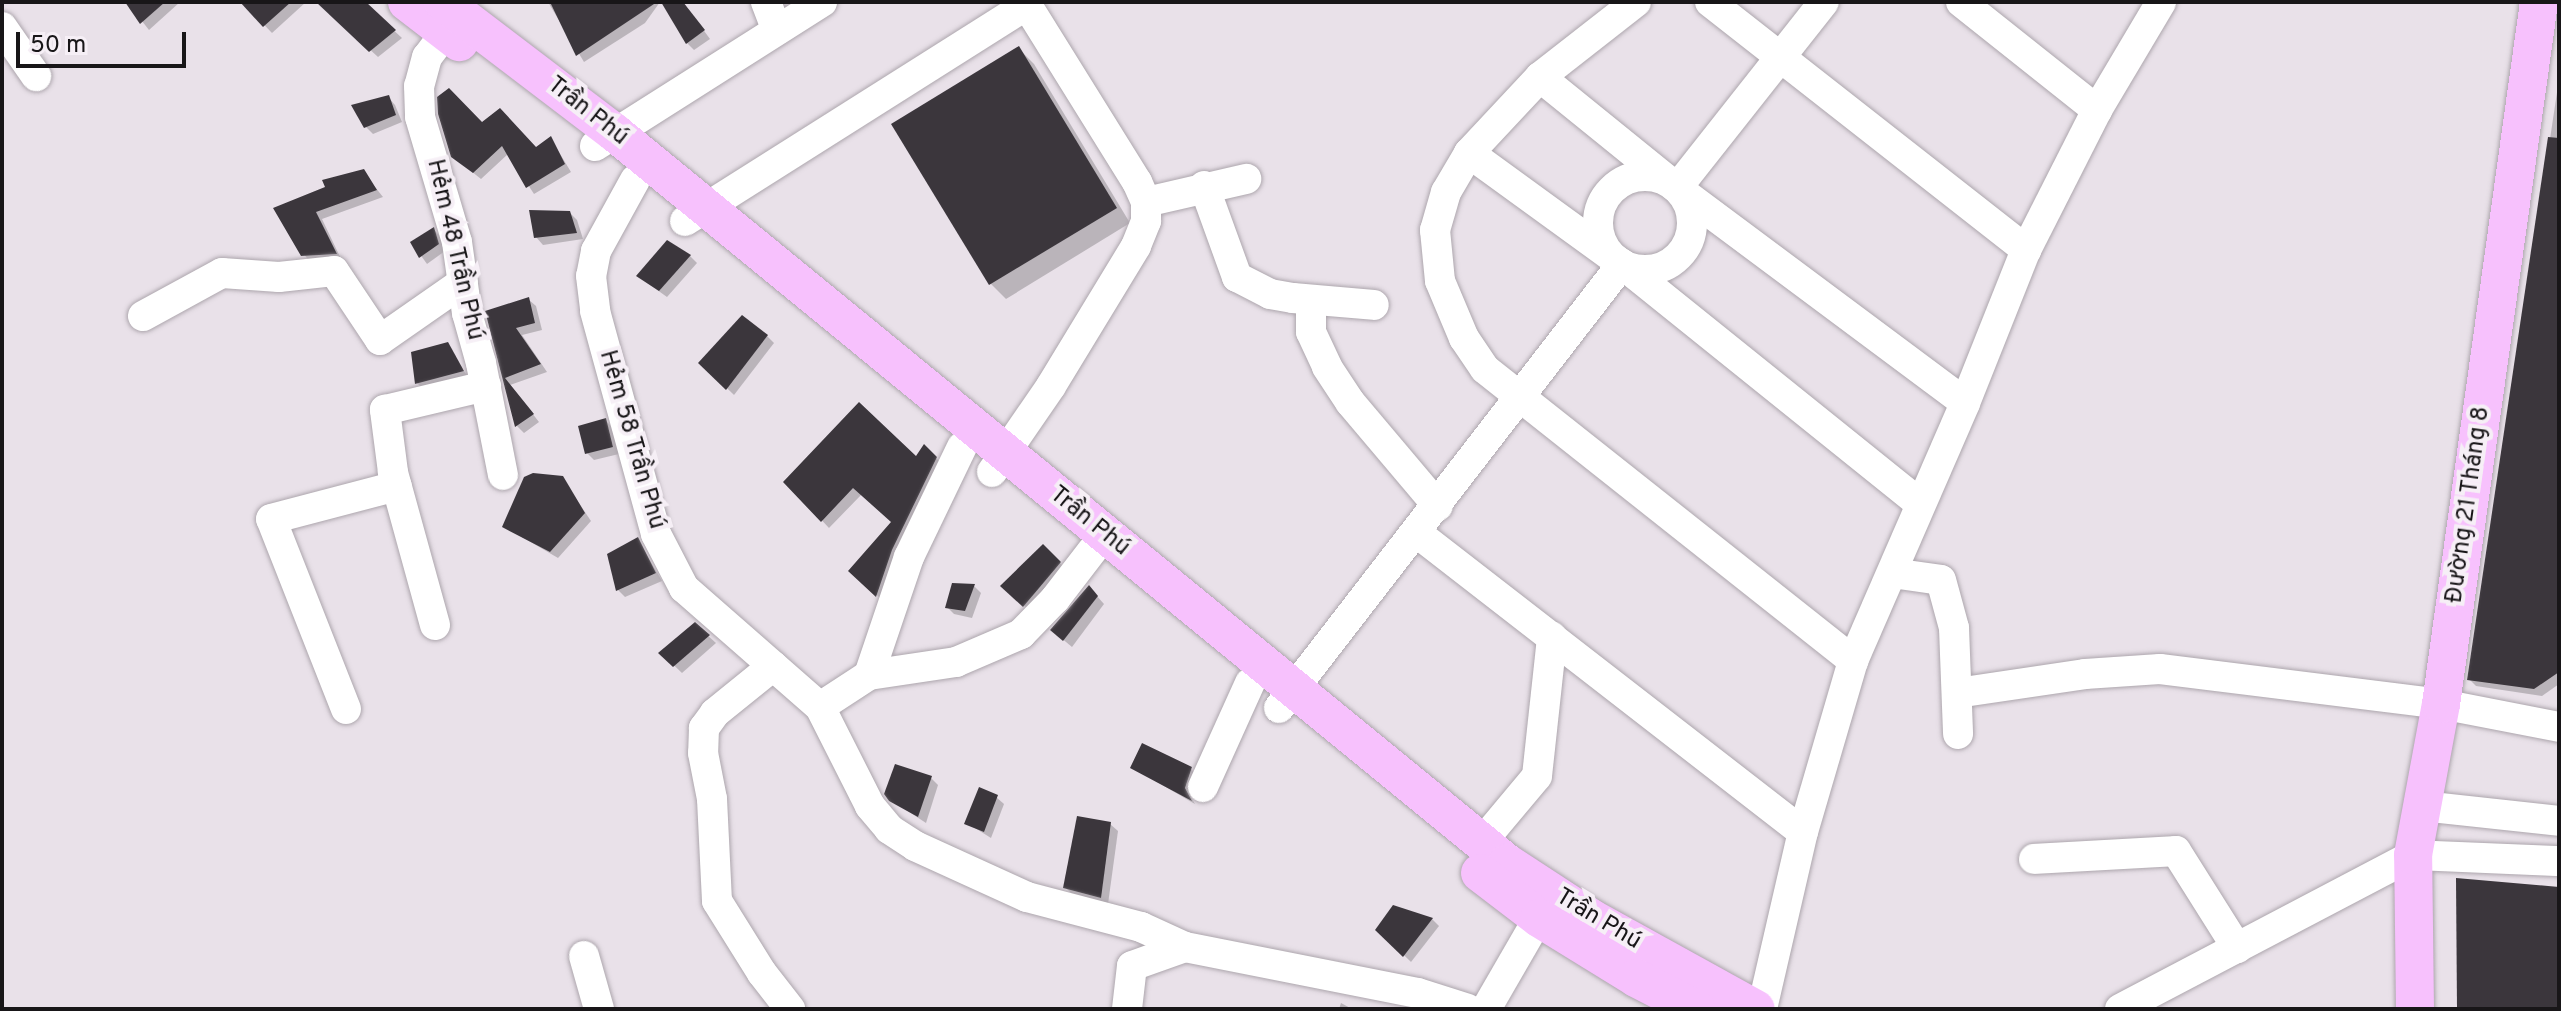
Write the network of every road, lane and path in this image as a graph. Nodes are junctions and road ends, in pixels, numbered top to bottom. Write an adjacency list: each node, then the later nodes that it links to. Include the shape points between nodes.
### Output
1 (407, 2): 11 (main road, Trần Phú)
2 (766, 2): 13 (street)
3 (822, 2): 13 (street)
4 (1636, 2): 16 (street)
5 (1710, 2): 14 (street)
6 (1824, 2): 14 (street)
7 (1961, 2): 17 (street)
8 (2161, 2): 17 (street)
9 (2539, 2): 52 (main road, Đường 21 Tháng 8)
10 (1026, 4): 24 (street); 25 (street)
11 (444, 12): 18 (main road, Trần Phú); 28 (street, Hẻm 48 Trần Phú, via 419,86 420,117 457,242)
12 (2, 27): 15 (street)
13 (777, 30): 18 (street)
14 (1782, 57): 23 (street); 26 (street)
15 (36, 76)
16 (1540, 77): 19 (street); 23 (street)
17 (2097, 110): 26 (street)
18 (605, 139): 21 (main road, Trần Phú); 25 (main road, Trần Phú)
19 (1469, 153): 27 (street); 33 (street, via 1446,192 1435,230 1440,281 1464,338 1485,369)
20 (1246, 179): 22 (street)
21 (635, 180): 25 (main road, Trần Phú); 47 (street, Hẻm 58 Trần Phú, via 596,251 591,276 595,311 656,534 684,588)
22 (1204, 186): 24 (street); 29 (street, via 1237,277 1270,294)
23 (1677, 188): 27 (street, via 1691,214 1691,230 1678,256 1651,270); 27 (street, via 1648,176 1617,184 1606,195 1597,225 1609,254); 34 (street)
24 (1146, 202): 36 (street, via 1146,221 1136,246)
25 (696, 215): 35 (main road, Trần Phú); 36 (main road, Trần Phú)
26 (2026, 250): 34 (street)
27 (1622, 264): 33 (street); 39 (street)
28 (463, 282): 31 (street, via 380,340 334,271 279,277 222,273); 32 (street, Hẻm 48 Trần Phú)
29 (1311, 301): 30 (street); 40 (street, via 1311,332 1327,367)
30 (1374, 305)
31 (143, 316)
32 (486, 386): 37 (street, Hẻm 48 Trần Phú); 38 (street, via 385,410)
33 (1518, 398): 40 (street); 46 (street)
34 (1965, 403): 39 (street)
35 (962, 447): 36 (main road, Trần Phú); 48 (street, via 909,557)
36 (998, 462): 42 (main road, Trần Phú); 51 (main road, Trần Phú)
37 (503, 475)
38 (397, 486): 44 (street); 54 (street, via 271,519)
39 (1920, 504): 43 (street)
40 (1438, 506): 41 (street)
41 (1417, 533): 45 (street); 51 (street)
42 (1092, 551): 48 (street, via 1021,634 956,662); 49 (main road, Trần Phú)
43 (1892, 573): 46 (street); 50 (street, via 1941,580 1954,628)
44 (435, 625)
45 (1552, 637): 60 (street); 61 (street, via 1537,776)
46 (1853, 661): 60 (street)
47 (773, 666): 53 (street, Hẻm 58 Trần Phú); 70 (street, via 715,713 704,728 703,753 712,799 717,901)
48 (869, 675): 53 (street)
49 (1250, 683): 51 (main road, Trần Phú); 57 (street)
50 (1957, 693): 52 (street, via 2160,669); 56 (street)
51 (1285, 698): 61 (main road, Trần Phú); 65 (main road, Trần Phú)
52 (2441, 704): 55 (street); 58 (main road, Đường 21 Tháng 8)
53 (820, 707): 66 (street, via 870,806 889,829 1027,897 1141,927)
54 (346, 709)
55 (2559, 727)
56 (1958, 734)
57 (1203, 787)
58 (2422, 806): 59 (street); 62 (main road, Đường 21 Tháng 8)
59 (2559, 821)
60 (1803, 832): 75 (street)
61 (1481, 843): 65 (main road, Trần Phú)
62 (2413, 855): 64 (street); 67 (street); 77 (main road, Đường 21 Tháng 8)
63 (2034, 859): 67 (street, via 2176,851)
64 (2559, 861)
65 (1546, 905): 73 (street); 74 (main road, Trần Phú, via 1636,978); 75 (main road, Trần Phú)
66 (1185, 947): 71 (street, via 1132,966); 72 (street, via 1418,993)
67 (2237, 948): 76 (street)
68 (584, 956): 69 (street)
69 (599, 1009)
70 (790, 1009)
71 (1127, 1009)
72 (1468, 1009)
73 (1486, 1009)
74 (1696, 1009)
75 (1759, 1009)
76 (2120, 1009)
77 (2415, 1009)

